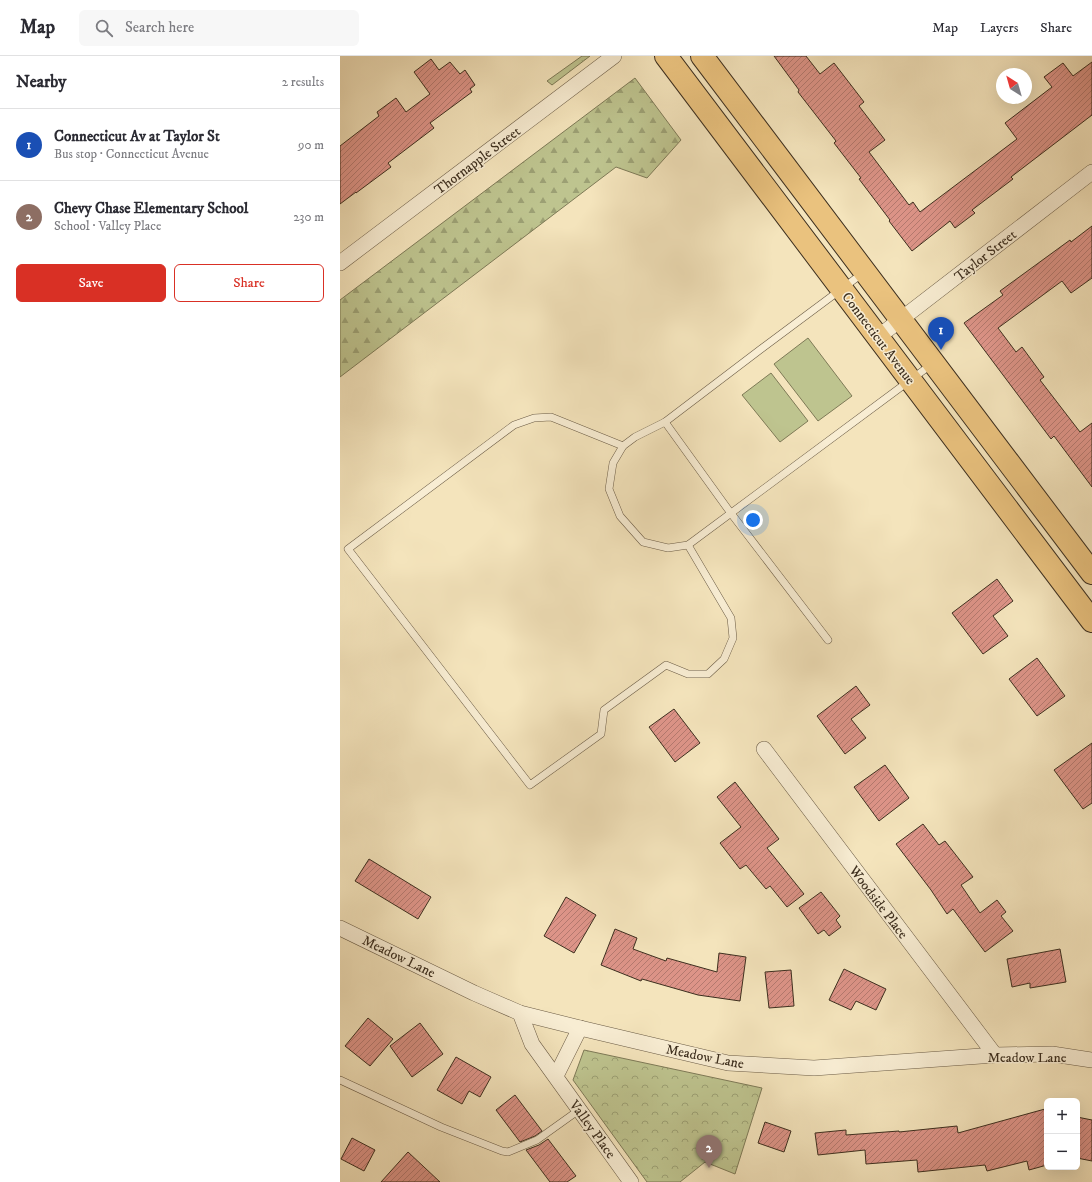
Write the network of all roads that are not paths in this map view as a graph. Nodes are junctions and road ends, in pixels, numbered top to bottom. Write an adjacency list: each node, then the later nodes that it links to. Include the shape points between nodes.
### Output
1 (614, 56): 5 (street, Thornapple Street)
2 (666, 56): 7 (main road, Connecticut Avenue)
3 (702, 56): 6 (main road, Connecticut Avenue)
4 (1092, 172): 8 (street, Taylor Street)
5 (340, 263)
6 (865, 272): 7 (lane); 8 (main road, Connecticut Avenue)
7 (842, 288): 9 (main road, Connecticut Avenue); 12 (lane)
8 (901, 320): 9 (street, Taylor Street); 10 (main road, Connecticut Avenue)
9 (878, 337): 11 (main road, Connecticut Avenue)
10 (934, 363): 11 (lane); 16 (main road, Connecticut Avenue)
11 (910, 380): 14 (lane); 17 (main road, Connecticut Avenue)
12 (665, 422): 13 (lane); 14 (lane)
13 (623, 446): 15 (lane, via 613,463 609,489 620,516 643,542 668,548); 15 (lane, via 551,417 534,418 514,425 348,549 530,785 601,734 604,710 666,665 688,674 708,674 724,659 733,638 731,618)
14 (730, 512): 15 (lane); 18 (lane)
15 (688, 545)
16 (1092, 573)
17 (1092, 621)
18 (828, 640)
19 (764, 749): 23 (street, Woodside Place)
20 (340, 928): 21 (street, Meadow Lane)
21 (520, 1013): 22 (street, Meadow Lane); 25 (street, Valley Place, via 532,1044)
22 (580, 1028): 23 (street, Meadow Lane, via 728,1063 814,1068); 25 (street)
23 (995, 1056): 24 (street, Meadow Lane, via 1052,1054)
24 (1092, 1060)
25 (556, 1076): 27 (street, Valley Place)
26 (340, 1080): 27 (lane, via 441,1127 508,1152 537,1140)
27 (579, 1110): 28 (street, Valley Place)
28 (631, 1182)

